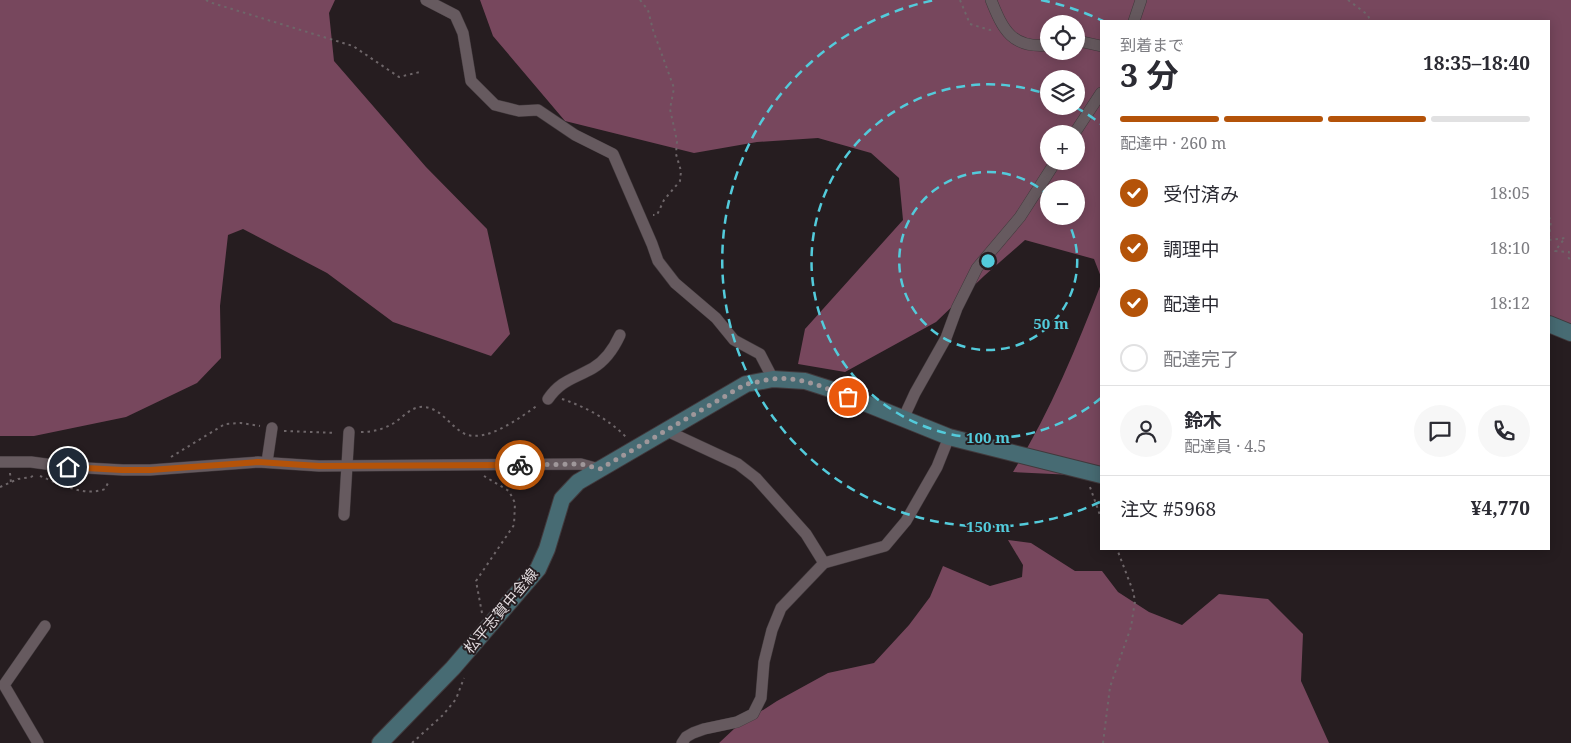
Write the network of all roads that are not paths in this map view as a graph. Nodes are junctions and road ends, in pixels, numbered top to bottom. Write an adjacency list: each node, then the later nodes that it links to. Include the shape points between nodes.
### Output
1 (426, 0): 14 (street, via 455,15 464,32 471,81 495,106 518,111 538,110 575,135 613,154 658,260 675,283 716,318 734,340 760,354)
2 (991, 0): 6 (street, via 1003,27 1015,40)
3 (1141, 0): 4 (street)
4 (1134, 20)
5 (1085, 42): 7 (street)
6 (1040, 46)
7 (1100, 46)
8 (1100, 95): 9 (street)
9 (1080, 125)
10 (1050, 170): 16 (street, via 1020,217 976,268 946,338)
11 (1550, 324): 12 (main road)
12 (1571, 333)
13 (620, 335): 15 (street, via 613,350 595,367 556,387)
14 (773, 379): 16 (main road, 松平志賀中金線, via 805,382); 18 (main road, 松平志賀中金線, via 746,384)
15 (548, 399)
16 (903, 419): 20 (main road, 松平志賀中金線)
17 (272, 428): 22 (street)
18 (666, 431): 24 (main road, 松平志賀中金線); 27 (street, via 738,464 756,478 806,534)
19 (349, 432): 23 (street)
20 (949, 437): 25 (main road, 松平志賀中金線); 27 (street, via 937,467 906,521 885,546)
21 (0, 462): 22 (street, via 37,468 150,470)
22 (267, 462): 23 (street)
23 (348, 466): 24 (street, via 581,464); 26 (street)
24 (600, 469): 30 (main road, 松平志賀中金線, via 578,482 562,499 538,569 517,596)
25 (1093, 473)
26 (344, 515)
27 (824, 563): 31 (street, via 781,608 764,662 761,698 753,714 737,722 693,733)
28 (45, 626): 29 (street, via 4,685)
29 (38, 743)
30 (380, 743)
31 (682, 743)

